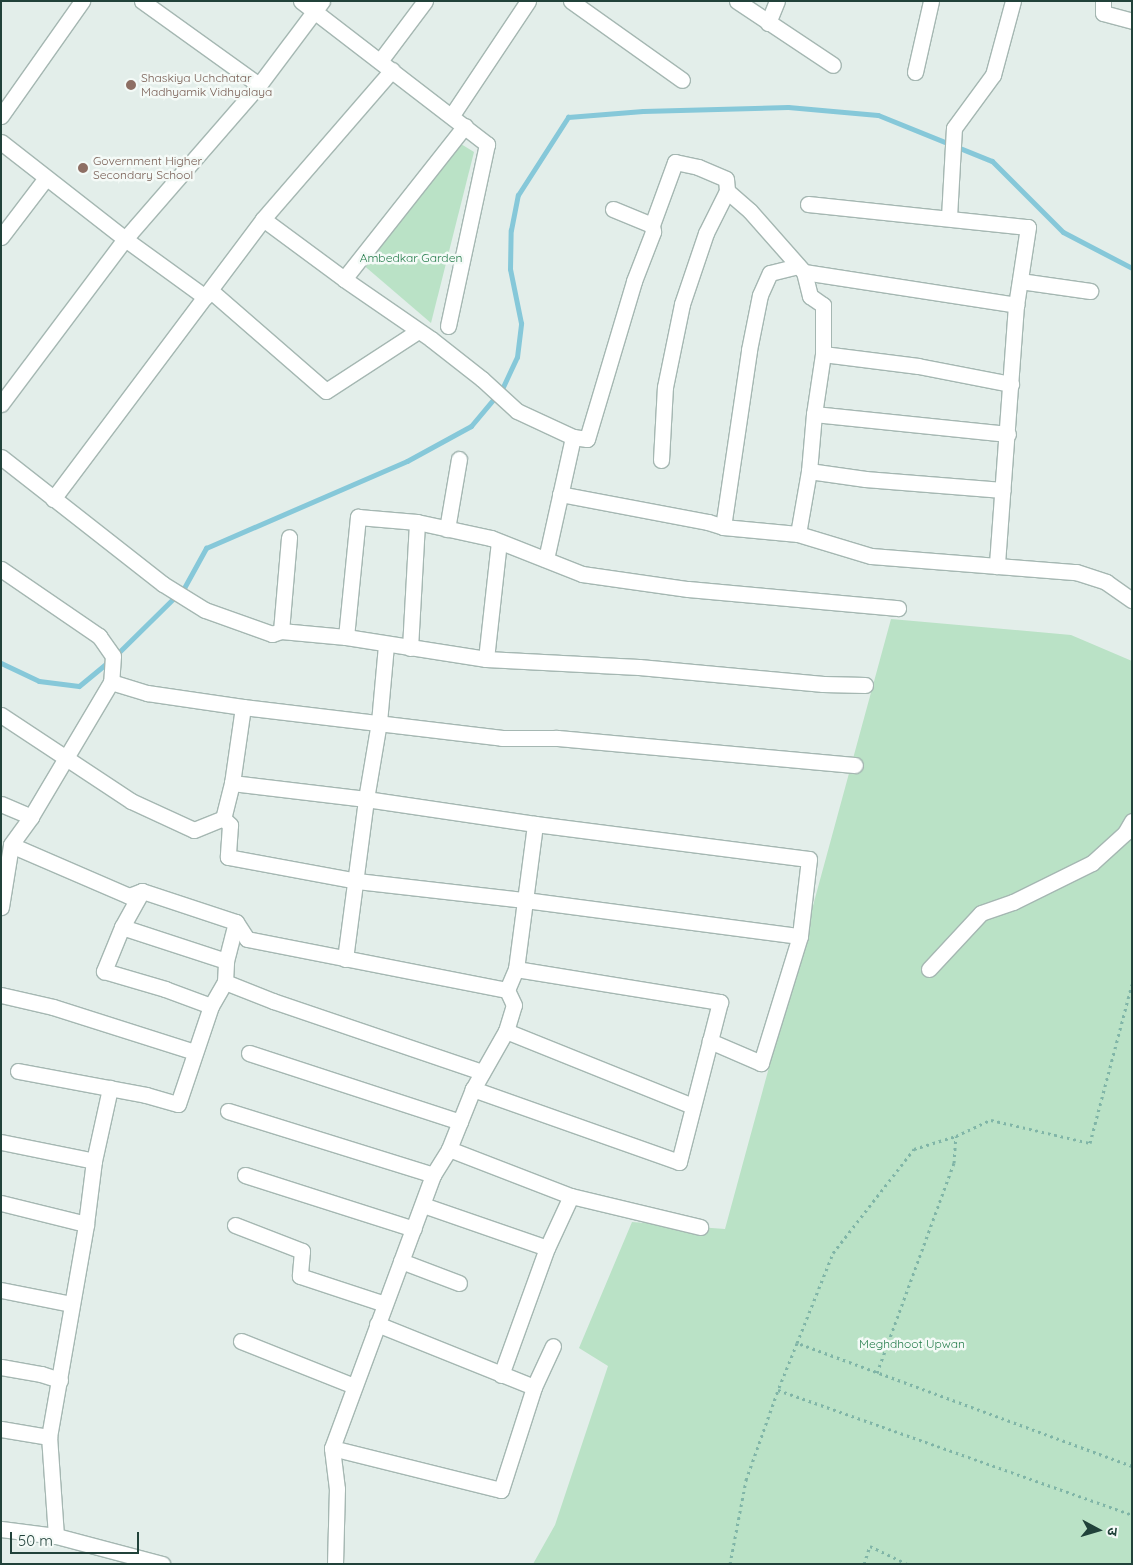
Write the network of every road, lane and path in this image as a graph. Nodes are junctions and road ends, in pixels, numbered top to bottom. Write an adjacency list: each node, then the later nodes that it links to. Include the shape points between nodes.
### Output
1 (82, 1): 21 (street)
2 (142, 1): 19 (street)
3 (301, 1): 12 (street)
4 (425, 1): 16 (street)
5 (528, 1): 20 (street)
6 (571, 1): 18 (street)
7 (737, 1): 14 (street)
8 (777, 1): 14 (street)
9 (931, 1): 17 (street)
10 (1013, 1): 28 (street, via 993,75 954,128)
11 (1103, 1): 13 (street, via 1103,13)
12 (318, 6): 16 (street); 19 (street)
13 (1132, 21)
14 (768, 23): 15 (street)
15 (833, 65)
16 (386, 66): 20 (street); 29 (street)
17 (915, 72)
18 (682, 80)
19 (259, 84): 32 (street)
20 (452, 115): 22 (street)
21 (1, 116)
22 (465, 126): 34 (street); 39 (street, via 485,141 487,149)
23 (1, 142): 24 (street)
24 (46, 178): 31 (street); 32 (street)
25 (727, 192): 30 (street, via 726,179 698,167 675,162); 33 (street, via 750,211); 49 (street, via 706,234 682,304 665,387)
26 (808, 204): 28 (street)
27 (613, 209): 30 (street)
28 (949, 217): 35 (street, via 1028,227)
29 (263, 219): 34 (street); 37 (street)
30 (652, 224): 46 (street, via 653,232 634,281 587,438)
31 (1, 237)
32 (125, 239): 37 (street); 43 (street)
33 (801, 269): 38 (street); 41 (street, via 810,296 823,305); 55 (street, via 770,273 760,295)
34 (344, 279): 40 (street)
35 (1020, 281): 36 (street); 38 (street)
36 (1090, 291)
37 (208, 294): 40 (street, via 326,391); 53 (street)
38 (1016, 305): 42 (street)
39 (448, 326)
40 (418, 331): 46 (street, via 482,379 517,411)
41 (823, 354): 42 (street, via 918,366); 44 (street)
42 (1011, 384): 45 (street)
43 (1, 404)
44 (814, 414): 45 (street); 50 (street)
45 (1008, 434): 51 (street)
46 (573, 436): 52 (street)
47 (1, 457): 53 (street)
48 (459, 459): 56 (street)
49 (660, 460)
50 (809, 471): 51 (street, via 865,479); 57 (street)
51 (1003, 490): 61 (street)
52 (560, 494): 55 (street); 60 (street)
53 (53, 499): 65 (street, via 163,584 205,610 272,634)
54 (417, 522): 56 (street); 66 (street, via 358,517); 68 (street)
55 (723, 527): 57 (street)
56 (447, 529): 59 (street)
57 (798, 534): 61 (street, via 871,556)
58 (289, 537): 65 (street)
59 (499, 542): 60 (street); 69 (street)
60 (546, 559): 64 (street, via 582,574 688,589)
61 (997, 566): 63 (street, via 1076,572 1106,582)
62 (1, 569): 70 (street, via 99,636 113,656)
63 (1132, 600)
64 (898, 608)
65 (281, 631): 66 (street)
66 (346, 637): 67 (street)
67 (386, 645): 68 (street); 74 (street)
68 (410, 648): 69 (street)
69 (486, 659): 71 (street)
70 (112, 682): 72 (street, via 147,693); 75 (street)
71 (865, 685)
72 (243, 708): 74 (street); 77 (street)
73 (1, 715): 75 (street)
74 (379, 722): 76 (street, via 502,738 557,738); 78 (street)
75 (65, 757): 80 (street); 81 (street, via 131,801 194,830)
76 (855, 766)
77 (232, 783): 78 (street); 81 (street)
78 (366, 799): 83 (street); 85 (street)
79 (1, 804): 80 (street)
80 (31, 817): 84 (street)
81 (223, 818): 85 (street, via 230,825 228,857)
82 (1132, 821): 95 (street, via 1125,833 1092,863 1013,902 981,912)
83 (534, 824): 87 (street); 91 (street, via 809,858)
84 (11, 845): 86 (street, via 129,896); 88 (street)
85 (357, 882): 87 (street); 92 (street)
86 (142, 891): 89 (street); 90 (street)
87 (525, 900): 91 (street); 94 (street)
88 (1, 907)
89 (236, 922): 92 (street, via 247,939); 93 (street)
90 (122, 927): 93 (street); 100 (street, via 104,971)
91 (800, 936): 102 (street, via 761,1063)
92 (345, 959): 98 (street)
93 (226, 961): 96 (street)
94 (516, 969): 98 (street); 102 (street, via 720,1002)
95 (929, 969)
96 (224, 982): 100 (street); 106 (street)
97 (1132, 984): 112 (path, via 1090,1143 991,1120)
98 (507, 990): 101 (street, via 514,1005)
99 (1, 995): 103 (street, via 53,1007)
100 (211, 1006): 103 (street)
101 (506, 1032): 106 (street); 109 (street)
102 (710, 1042): 109 (street)
103 (195, 1052): 107 (street, via 178,1104)
104 (249, 1053): 111 (street)
105 (18, 1071): 107 (street)
106 (482, 1072): 108 (street)
107 (110, 1088): 115 (street)
108 (473, 1089): 109 (street, via 678,1162); 111 (street)
109 (693, 1106)
110 (228, 1111): 117 (street)
111 (460, 1122): 114 (street)
112 (956, 1136): 133 (path, via 914,1149 833,1253); 136 (path, via 954,1164)
113 (1, 1142): 115 (street)
114 (449, 1149): 117 (street); 118 (street)
115 (94, 1161): 121 (street)
116 (245, 1175): 124 (street)
117 (433, 1175): 120 (street)
118 (571, 1196): 123 (street); 125 (street)
119 (1, 1203): 121 (street)
120 (423, 1206): 124 (street); 125 (street)
121 (86, 1224): 129 (street)
122 (235, 1224): 130 (street, via 302,1251 300,1276)
123 (700, 1228)
124 (414, 1229): 126 (street)
125 (547, 1248): 137 (street)
126 (401, 1262): 127 (street); 130 (street)
127 (459, 1283)
128 (1, 1290): 129 (street)
129 (71, 1304): 138 (street)
130 (385, 1304): 131 (street)
131 (377, 1324): 137 (street); 139 (street)
132 (241, 1341): 139 (street)
133 (797, 1344): 136 (path); 141 (path)
134 (553, 1346): 140 (street)
135 (1, 1366): 138 (street)
136 (877, 1373): 145 (path)
137 (501, 1375): 140 (street)
138 (60, 1380): 143 (street)
139 (354, 1386): 144 (street)
140 (534, 1387): 144 (street, via 501,1490)
141 (778, 1390): 146 (path); 151 (path, via 746,1480)
142 (1, 1430): 143 (street)
143 (48, 1437): 148 (street)
144 (332, 1448): 150 (street, via 337,1489)
145 (1132, 1466)
146 (1132, 1515)
147 (1, 1529): 148 (street)
148 (56, 1536): 149 (street)
149 (162, 1564)
150 (334, 1564)
151 (730, 1564)
152 (864, 1564): 153 (path, via 870,1546)
153 (907, 1564)

